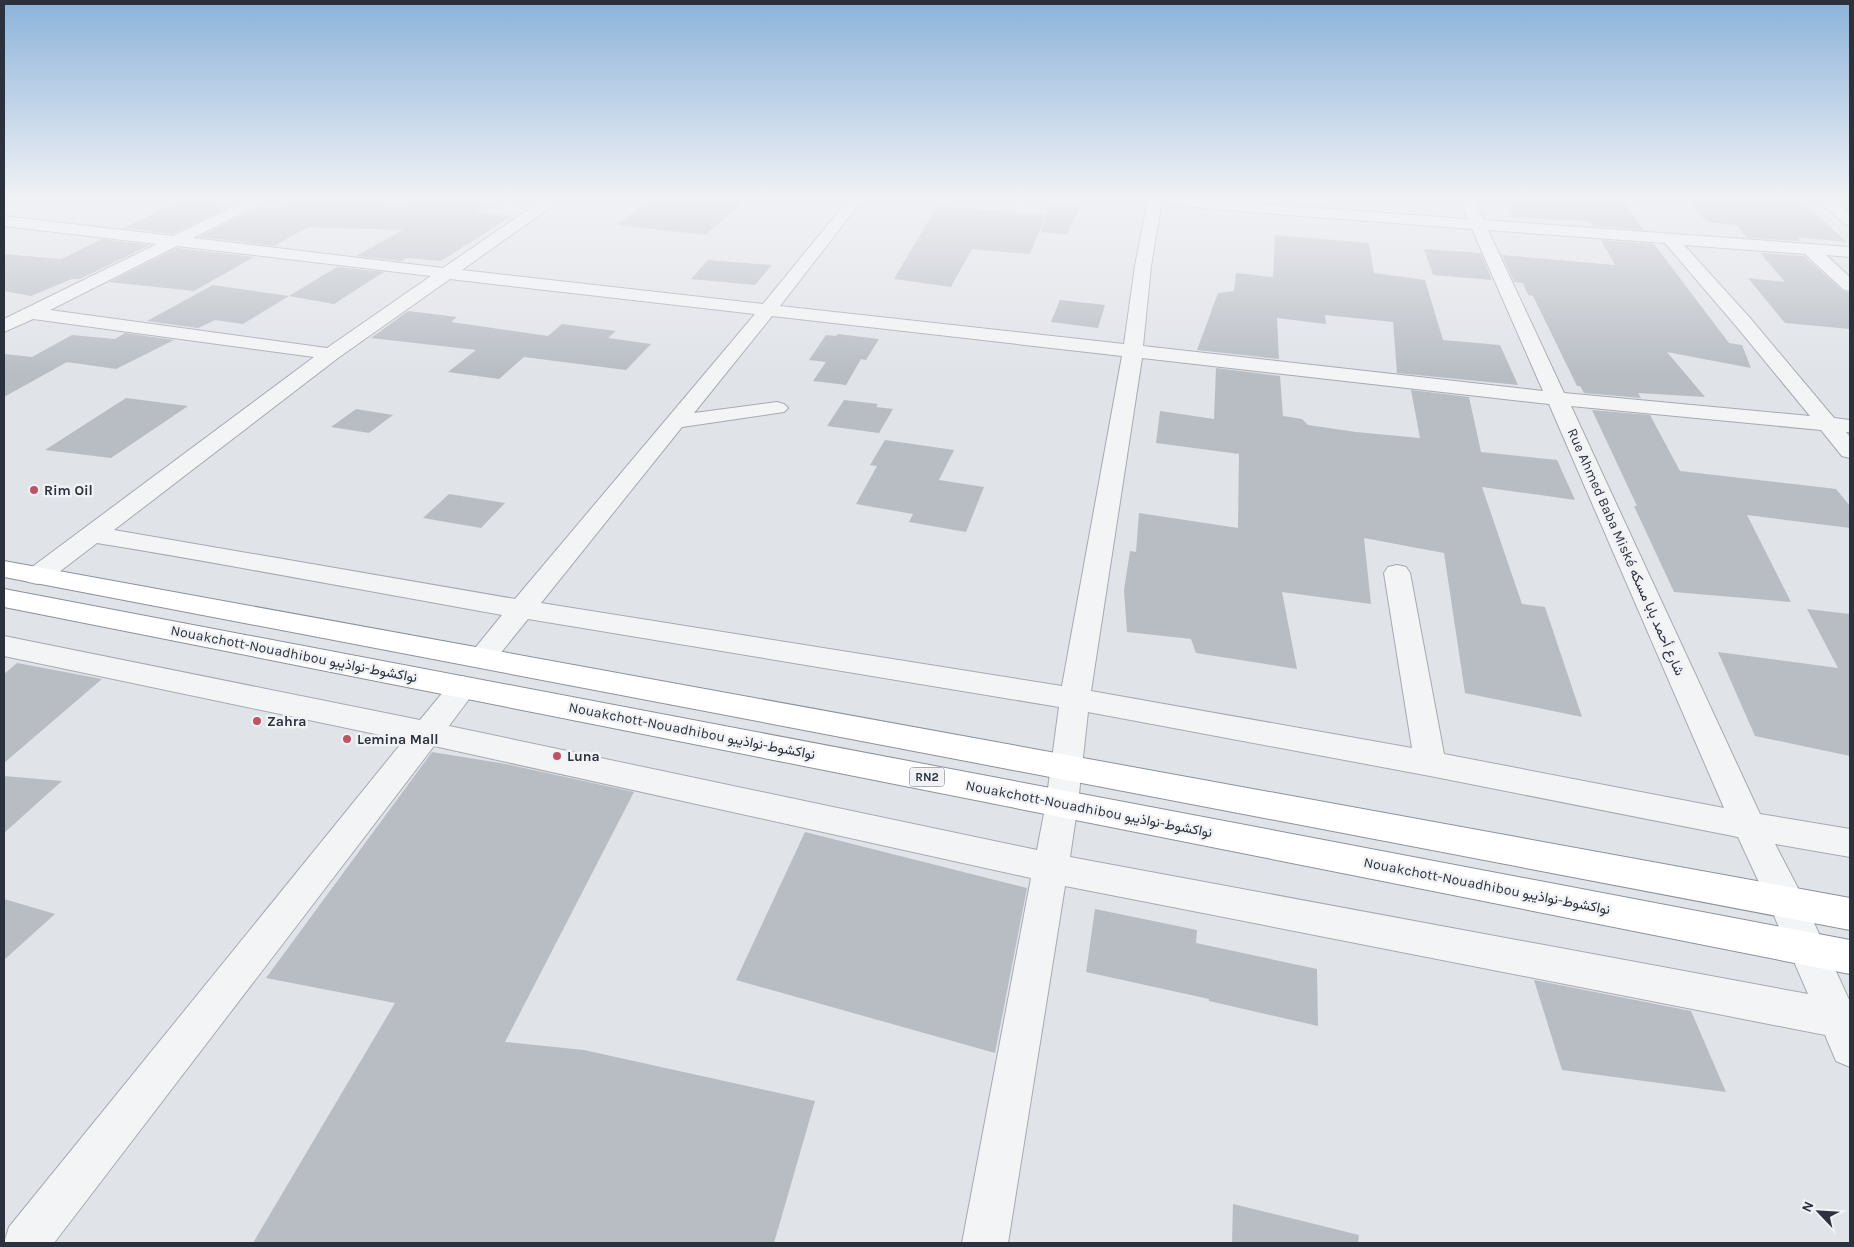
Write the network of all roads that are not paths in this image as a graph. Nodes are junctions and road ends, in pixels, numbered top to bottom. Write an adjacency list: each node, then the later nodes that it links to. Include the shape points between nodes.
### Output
1 (140, 258): 12 (street)
2 (324, 258): 9 (street)
3 (467, 258): 9 (street)
4 (809, 258): 11 (street)
5 (1144, 258): 14 (street)
6 (1494, 258): 16 (street, Rue Ahmed Baba Miské شارع أحمد بابا مسكه)
7 (1687, 258): 19 (street)
8 (1820, 258): 10 (street)
9 (445, 273): 11 (street); 15 (street)
10 (1850, 286)
11 (768, 309): 14 (street); 18 (street)
12 (30, 313): 13 (street); 15 (street)
13 (4, 326)
14 (1133, 351): 16 (street); 30 (street)
15 (331, 354): 22 (street)
16 (1557, 399): 19 (street); 34 (street, Rue Ahmed Baba Miské شارع أحمد بابا مسكه)
17 (777, 408): 18 (street)
18 (675, 422): 27 (street)
19 (1830, 424): 20 (street); 21 (street)
20 (1850, 426)
21 (1850, 451)
22 (90, 534): 25 (street); 27 (street)
23 (4, 569): 25 (highway, Nouakchott-Nouadhibou نواكشوط-نواذيبو / RN2)
24 (1397, 573): 32 (street)
25 (36, 576): 29 (highway, Nouakchott-Nouadhibou نواكشوط-نواذيبو / RN2)
26 (4, 598): 29 (highway, Nouakchott-Nouadhibou نواكشوط-نواذيبو / RN2)
27 (521, 609): 29 (street); 30 (street)
28 (4, 646): 31 (street)
29 (472, 672): 31 (street); 33 (highway, Nouakchott-Nouadhibou نواكشوط-نواذيبو / RN2)
30 (1075, 699): 32 (street); 33 (street)
31 (427, 733): 36 (street); 42 (street)
32 (1430, 764): 34 (street)
33 (1065, 785): 36 (street); 37 (highway, Nouakchott-Nouadhibou نواكشوط-نواذيبو / RN2); 39 (highway, Nouakchott-Nouadhibou نواكشوط-نواذيبو / RN2)
34 (1749, 826): 35 (street); 37 (street, Rue Ahmed Baba Miské شارع أحمد بابا مسكه)
35 (1850, 843)
36 (1051, 868): 41 (street); 43 (street)
37 (1787, 903): 38 (highway, Nouakchott-Nouadhibou نواكشوط-نواذيبو / RN2); 39 (street, Rue Ahmed Baba Miské شارع أحمد بابا مسكه)
38 (1850, 914)
39 (1806, 949): 40 (highway, Nouakchott-Nouadhibou نواكشوط-نواذيبو / RN2); 41 (street, Rue Ahmed Baba Miské شارع أحمد بابا مسكه)
40 (1850, 957)
41 (1846, 1029)
42 (25, 1243)
43 (985, 1243)

